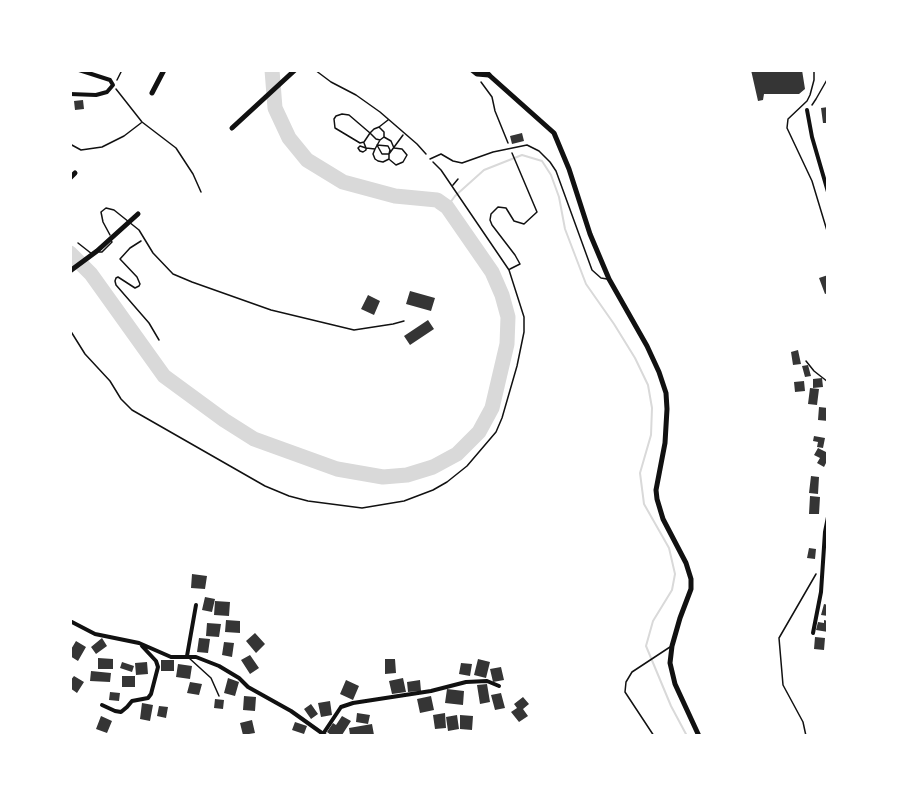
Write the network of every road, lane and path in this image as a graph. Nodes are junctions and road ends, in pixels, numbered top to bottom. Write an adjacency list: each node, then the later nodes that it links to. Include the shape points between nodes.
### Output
1 (79, 70): 10 (street, via 110,80)
2 (122, 70): 10 (path)
3 (164, 70): 11 (main road)
4 (295, 70): 17 (main road)
5 (315, 70): 14 (path)
6 (814, 70): 36 (lane, via 810,95 788,119 787,128 812,181)
7 (475, 72): 8 (main road); 39 (path, via 492,98 537,212 524,224 514,221 506,208 498,207 491,214 492,225 520,264)
8 (487, 73): 41 (main road, via 554,133)
9 (828, 78): 13 (path)
10 (113, 85): 12 (street, via 96,95); 15 (path)
11 (152, 93)
12 (70, 94)
13 (807, 110): 33 (street)
14 (388, 119): 16 (path); 19 (path)
15 (142, 122): 23 (path, via 102,147 81,150); 32 (path, via 176,148)
16 (380, 128): 18 (path); 20 (path)
17 (232, 129)
18 (370, 133): 21 (path); 22 (path); 22 (path, via 349,115 336,116 335,128)
19 (405, 134): 25 (path); 29 (path)
20 (384, 138): 21 (path); 25 (path)
21 (380, 140): 24 (path)
22 (364, 142): 26 (path, via 366,148)
23 (70, 144)
24 (377, 145): 26 (path); 27 (path, via 381,154); 27 (path, via 388,146)
25 (394, 148): 27 (path); 28 (path, via 407,155 396,165)
26 (375, 149): 28 (path, via 375,159)
27 (389, 154): 28 (path)
28 (389, 159)
29 (430, 159): 31 (path); 41 (lane, via 441,154 462,163 527,145 538,151 556,171 592,270)
30 (458, 179): 31 (path)
31 (452, 186): 39 (path)
32 (201, 192)
33 (828, 192)
34 (138, 214): 35 (main road)
35 (129, 222): 37 (lane); 38 (lane, via 106,208 101,212 112,242 102,252 91,254); 40 (main road)
36 (828, 234)
37 (145, 238): 42 (lane, via 173,274 271,310 354,330); 44 (path, via 120,259 139,286 135,288 118,277 115,281)
38 (78, 243)
39 (509, 270): 43 (path, via 524,317 524,332 496,432 467,466 433,490 404,501 362,508 308,501 265,486 132,410)
40 (70, 271)
41 (609, 279): 53 (main road, via 647,346 666,393 665,443 657,499 691,579 691,590)
42 (404, 321)
43 (70, 330)
44 (159, 340)
45 (806, 361): 46 (path)
46 (828, 382)
47 (828, 517): 48 (street)
48 (823, 563): 51 (street); 61 (path, via 779,639 783,685)
49 (196, 605): 54 (street)
50 (70, 621): 52 (street, via 95,634)
51 (813, 633)
52 (140, 643): 54 (street, via 171,657); 57 (street, via 158,667 151,694 132,701 121,712)
53 (672, 646): 59 (lane, via 632,672 626,682 626,692); 60 (main road, via 670,663 675,684)
54 (187, 656): 56 (lane, via 211,678); 58 (street, via 219,666)
55 (499, 686): 58 (street, via 487,681 466,681 431,691 353,703 341,707)
56 (219, 696)
57 (102, 705)
58 (324, 735)
59 (654, 735)
60 (699, 735)
61 (806, 735)

